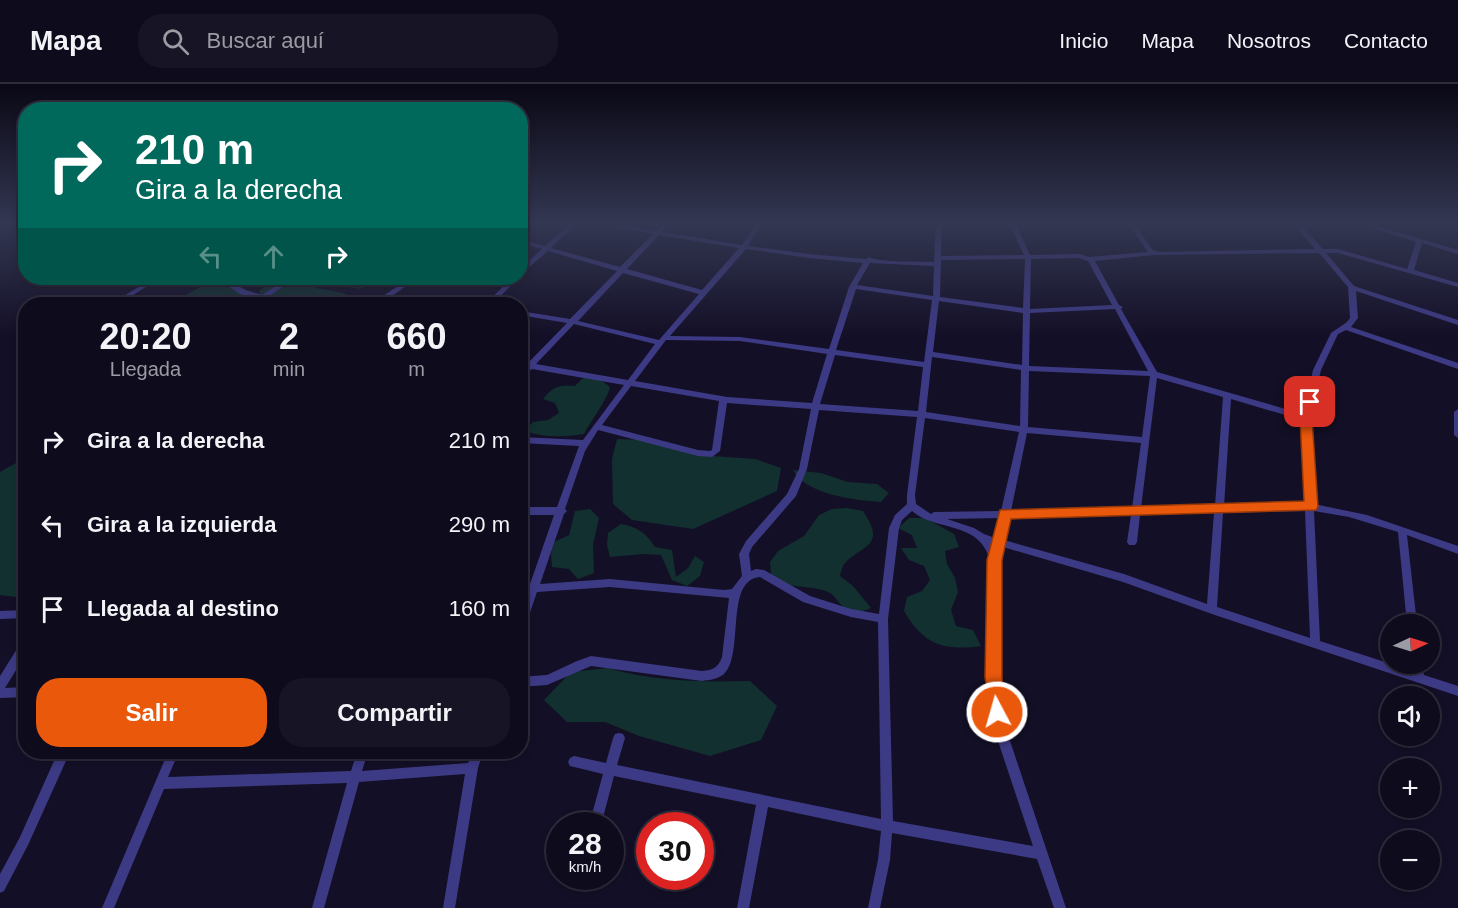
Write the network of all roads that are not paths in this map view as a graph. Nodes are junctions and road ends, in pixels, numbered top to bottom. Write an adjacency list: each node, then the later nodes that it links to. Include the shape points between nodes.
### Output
1 (586, 260): 13 (street)
2 (631, 260): 13 (street)
3 (732, 260): 23 (street)
4 (868, 260): 21 (street)
5 (882, 260): 12 (street)
6 (951, 260): 12 (street)
7 (1028, 260): 31 (street)
8 (1091, 260): 30 (street)
9 (1328, 260): 22 (street)
10 (1376, 260): 14 (street)
11 (1413, 260): 14 (street)
12 (939, 261): 29 (street)
13 (621, 271): 23 (street); 33 (street)
14 (1410, 271): 20 (street)
15 (146, 285): 24 (street)
16 (231, 285): 25 (street)
17 (282, 285): 26 (street)
18 (404, 285): 27 (street)
19 (508, 285): 28 (street)
20 (1458, 285)
21 (853, 287): 29 (street); 37 (street)
22 (1352, 287): 34 (street); 35 (street, via 1354,318)
23 (703, 293): 36 (street)
24 (126, 297)
25 (259, 297)
26 (264, 297)
27 (387, 297)
28 (495, 297)
29 (936, 299): 31 (street); 38 (street)
30 (1119, 307): 31 (street); 43 (street)
31 (1027, 311): 42 (street)
32 (528, 314): 33 (street)
33 (574, 322): 36 (street); 40 (street)
34 (1458, 323)
35 (1346, 327): 41 (street); 50 (street, via 1335,333 1317,370)
36 (663, 340): 37 (street, via 740,339); 44 (street)
37 (833, 351): 39 (street); 47 (street)
38 (928, 354): 39 (street); 42 (street)
39 (927, 365): 49 (street)
40 (530, 366): 44 (street)
41 (1458, 366)
42 (1027, 368): 43 (street); 52 (street)
43 (1154, 374): 45 (street); 55 (street)
44 (630, 383): 46 (street); 51 (street)
45 (1227, 394): 50 (street); 59 (street)
46 (723, 399): 47 (street); 51 (street, via 716,451 712,454)
47 (816, 405): 49 (street); 71 (street, via 803,469 791,496 749,544 744,554)
48 (1458, 412): 53 (street)
49 (920, 414): 52 (street); 57 (street)
50 (1306, 418): 58 (street)
51 (596, 427): 56 (street)
52 (1024, 430): 55 (street); 63 (street)
53 (1458, 435)
54 (528, 440): 56 (street)
55 (1146, 440): 60 (street)
56 (585, 443): 62 (street)
57 (912, 505): 64 (street); 80 (street, via 898,518 894,528)
58 (1311, 507): 59 (street); 65 (street, via 1341,510); 81 (street)
59 (1220, 508): 60 (street); 76 (street)
60 (1137, 509): 63 (street); 68 (street)
61 (528, 511): 62 (street)
62 (562, 511): 72 (street)
63 (1005, 514): 64 (street); 67 (street)
64 (927, 517): 66 (street, via 964,528)
65 (1402, 530): 69 (street); 78 (street)
66 (978, 537): 67 (street); 70 (street, via 986,541)
67 (999, 541): 70 (street); 76 (street, via 1124,578)
68 (1132, 542)
69 (1458, 550)
70 (995, 560): 103 (street, via 994,698 999,726)
71 (747, 577): 74 (street); 80 (street, via 753,572 761,573 807,599)
72 (534, 587): 73 (street); 74 (street, via 610,583); 75 (street)
73 (528, 588)
74 (735, 593): 85 (street, via 727,657 724,668 715,675 591,661 577,663 543,681)
75 (528, 604)
76 (1212, 610): 81 (street)
77 (18, 614): 79 (street)
78 (1411, 614)
79 (0, 615)
80 (883, 619): 102 (street)
81 (1315, 644): 84 (street)
82 (18, 657): 86 (street)
83 (1418, 674): 84 (street)
84 (1419, 678): 87 (street)
85 (528, 682)
86 (0, 686)
87 (1458, 691)
88 (18, 692): 89 (street)
89 (0, 693)
90 (619, 738): 97 (street)
91 (61, 759): 104 (street)
92 (170, 759): 99 (street)
93 (360, 759): 98 (street)
94 (475, 759): 96 (street)
95 (574, 762): 97 (street)
96 (472, 768): 98 (street); 107 (street)
97 (610, 769): 100 (street); 101 (street)
98 (356, 777): 99 (street); 106 (street)
99 (160, 783): 105 (street)
100 (763, 800): 102 (street); 108 (street)
101 (598, 812)
102 (887, 826): 103 (street); 109 (street)
103 (1042, 854): 110 (street)
104 (0, 887)
105 (108, 908)
106 (318, 908)
107 (449, 908)
108 (743, 908)
109 (874, 908)
110 (1060, 908)

